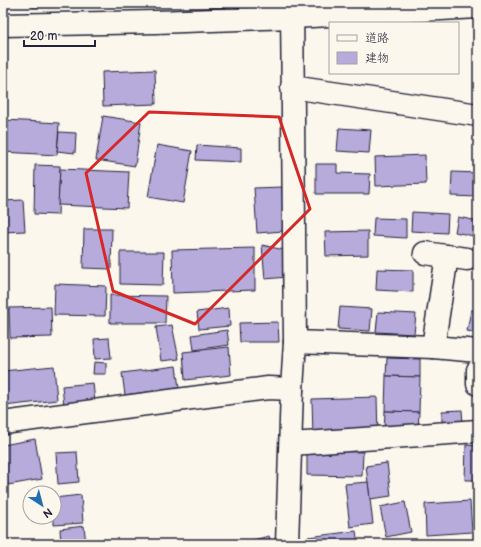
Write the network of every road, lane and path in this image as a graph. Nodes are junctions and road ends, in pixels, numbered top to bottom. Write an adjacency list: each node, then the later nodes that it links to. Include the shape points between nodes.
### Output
1 (478, 7): 2 (street)
2 (292, 10): 3 (street, via 156,22); 4 (street)
3 (3, 25)
4 (292, 87): 5 (street); 7 (street)
5 (478, 115)
6 (425, 253): 8 (street, via 457,258)
7 (295, 342): 8 (street); 12 (street)
8 (433, 347): 9 (street)
9 (478, 351)
10 (478, 370): 11 (street)
11 (478, 384)
12 (292, 389): 13 (street, via 268,388); 15 (street)
13 (3, 423)
14 (478, 431): 15 (street)
15 (290, 444): 16 (street)
16 (287, 544)

